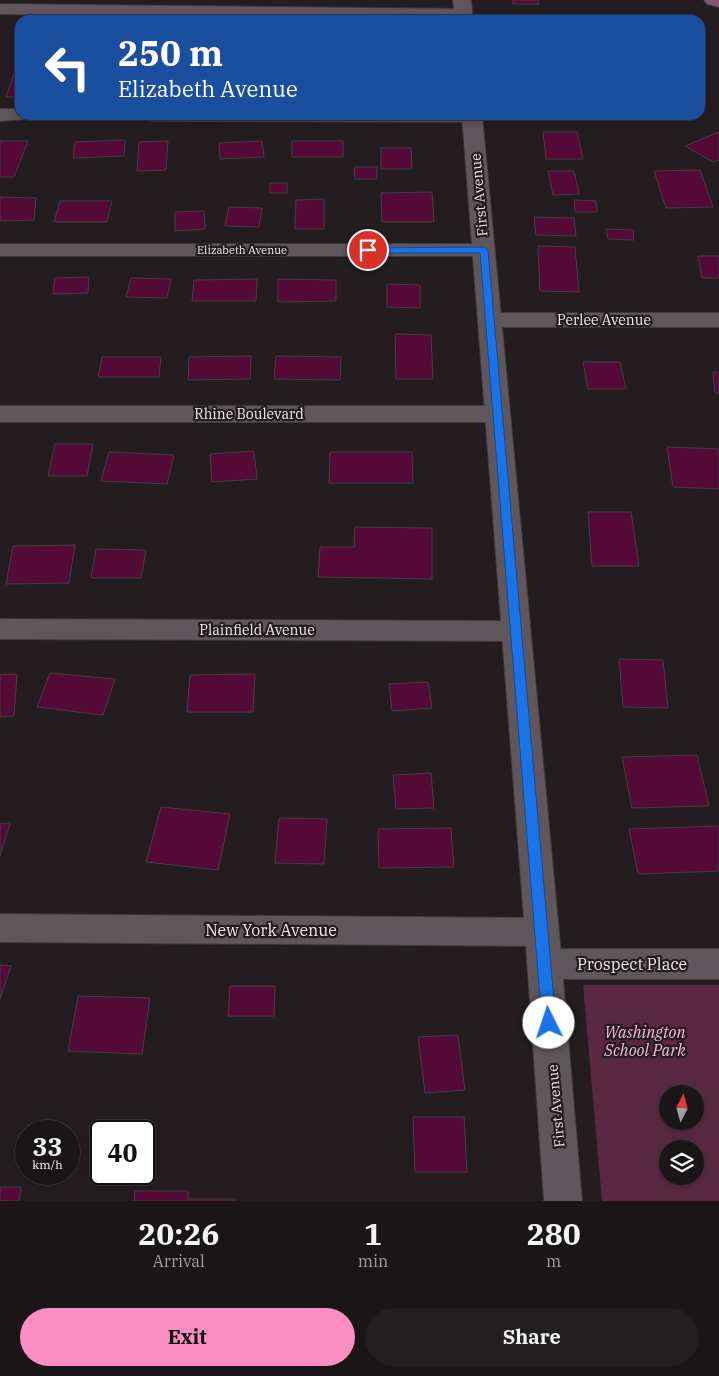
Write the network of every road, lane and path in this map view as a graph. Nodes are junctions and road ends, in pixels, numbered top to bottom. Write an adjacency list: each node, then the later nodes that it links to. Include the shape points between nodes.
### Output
1 (713, 0): 2 (main road)
2 (719, 2)
3 (0, 9): 4 (street)
4 (463, 11)
5 (0, 115): 6 (street)
6 (15, 115)
7 (472, 120): 9 (street, First Avenue)
8 (0, 250): 9 (street, Elizabeth Avenue)
9 (484, 250): 10 (street, First Avenue)
10 (490, 320): 11 (street, Perlee Avenue); 13 (street, First Avenue)
11 (719, 320)
12 (0, 414): 13 (street, Rhine Boulevard)
13 (497, 414): 15 (street, First Avenue)
14 (0, 629): 15 (street, Plainfield Avenue)
15 (515, 631): 17 (street, First Avenue)
16 (0, 928): 17 (street, New York Avenue)
17 (542, 932): 18 (street, First Avenue)
18 (544, 964): 19 (street, Prospect Place); 20 (street, First Avenue)
19 (719, 964)
20 (563, 1201)

